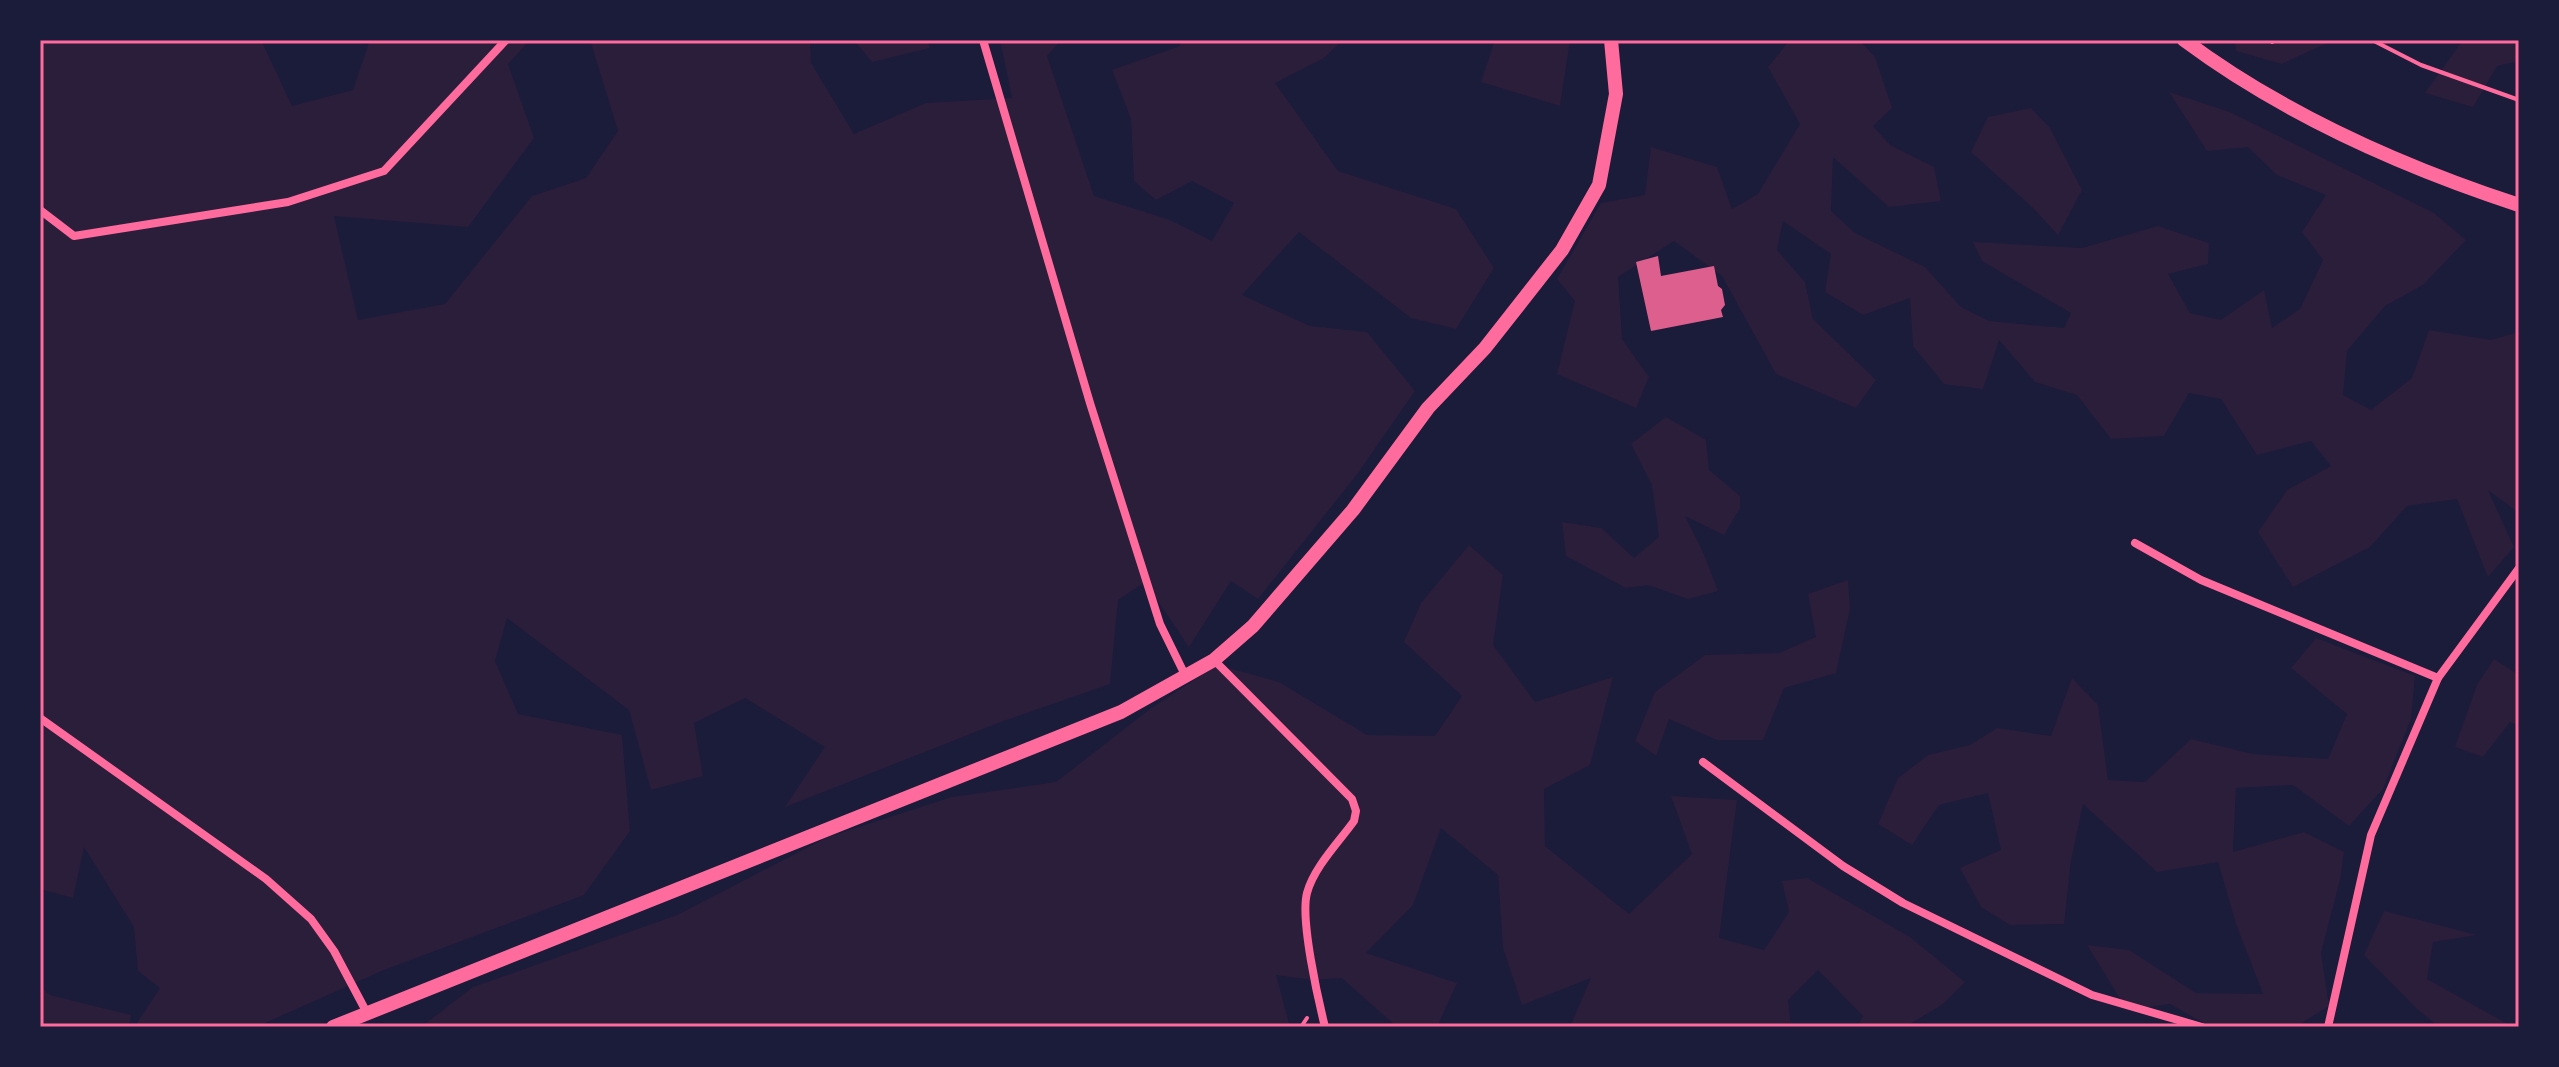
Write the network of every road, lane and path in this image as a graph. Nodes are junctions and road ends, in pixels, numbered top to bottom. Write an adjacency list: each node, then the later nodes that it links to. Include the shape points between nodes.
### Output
1 (506, 40): 8 (street, via 384,171 288,202 74,236)
2 (983, 40): 12 (street, via 1160,624)
3 (1611, 40): 11 (street, via 1616,94 1599,185 1562,250 1485,348 1428,408 1343,522 1253,626)
4 (2184, 40): 7 (street, via 2340,134 2452,183)
5 (2372, 40): 6 (path, via 2421,65)
6 (2519, 100)
7 (2519, 205)
8 (40, 210)
9 (2135, 543): 13 (street, via 2201,580)
10 (2519, 568): 13 (street)
11 (1214, 660): 12 (street); 18 (street, via 1352,799 1356,811 1306,894)
12 (1186, 677): 16 (street, via 1121,712)
13 (2438, 678): 20 (street, via 2371,835)
14 (40, 718): 16 (street, via 266,879 311,919)
15 (1703, 762): 19 (street, via 1843,866 1903,903 2092,995)
16 (367, 1013): 17 (street)
17 (333, 1027)
18 (1325, 1027)
19 (2202, 1027)
20 (2328, 1027)

